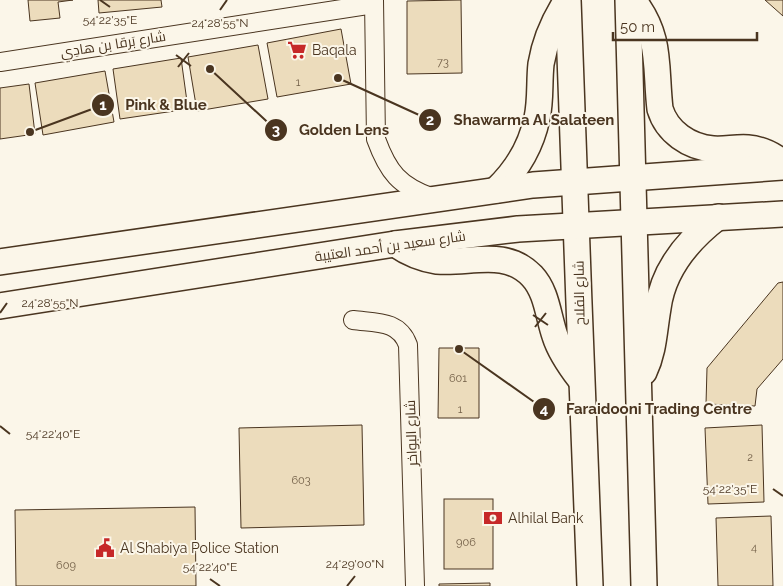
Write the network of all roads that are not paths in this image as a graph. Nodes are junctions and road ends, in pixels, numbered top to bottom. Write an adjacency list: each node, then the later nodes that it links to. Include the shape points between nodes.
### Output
1 (567, 0): 8 (main road, شارع الفلاح); 9 (main road, via 550,29 545,46 538,116 530,142 517,167)
2 (628, 0): 7 (main road)
3 (633, 0): 6 (main road, via 654,45 658,59 660,109 672,130 704,148 758,149)
4 (374, 2): 5 (street, شارع بَرقا بن هادِي); 10 (street, via 376,139 384,160 397,178 415,191)
5 (0, 62)
6 (783, 165): 7 (main road)
7 (633, 177): 8 (main road); 13 (main road)
8 (575, 182): 9 (main road); 14 (main road, شارع الفلاح)
9 (496, 190): 10 (main road)
10 (436, 199): 16 (main road)
11 (783, 214): 12 (main road, شارع سعيد بن أحمد العتيبة)
12 (718, 217): 13 (main road, شارع سعيد بن أحمد العتيبة); 20 (main road, via 688,244 670,272 658,306 649,362)
13 (634, 223): 14 (main road, شارع سعيد بن أحمد العتيبة); 20 (main road)
14 (577, 226): 15 (main road, شارع سعيد بن أحمد العتيبة, via 518,229); 19 (main road, شارع الفلاح)
15 (395, 244): 17 (main road, شارع سعيد بن أحمد العتيبة); 19 (main road, via 426,259 494,258 525,270 539,285 555,337)
16 (0, 262)
17 (0, 306)
18 (353, 320): 21 (street, شارع البواخر, via 393,326 405,337 408,345)
19 (580, 378): 22 (main road, شارع الفلاح)
20 (638, 383): 23 (main road)
21 (415, 586)
22 (590, 586)
23 (644, 586)

